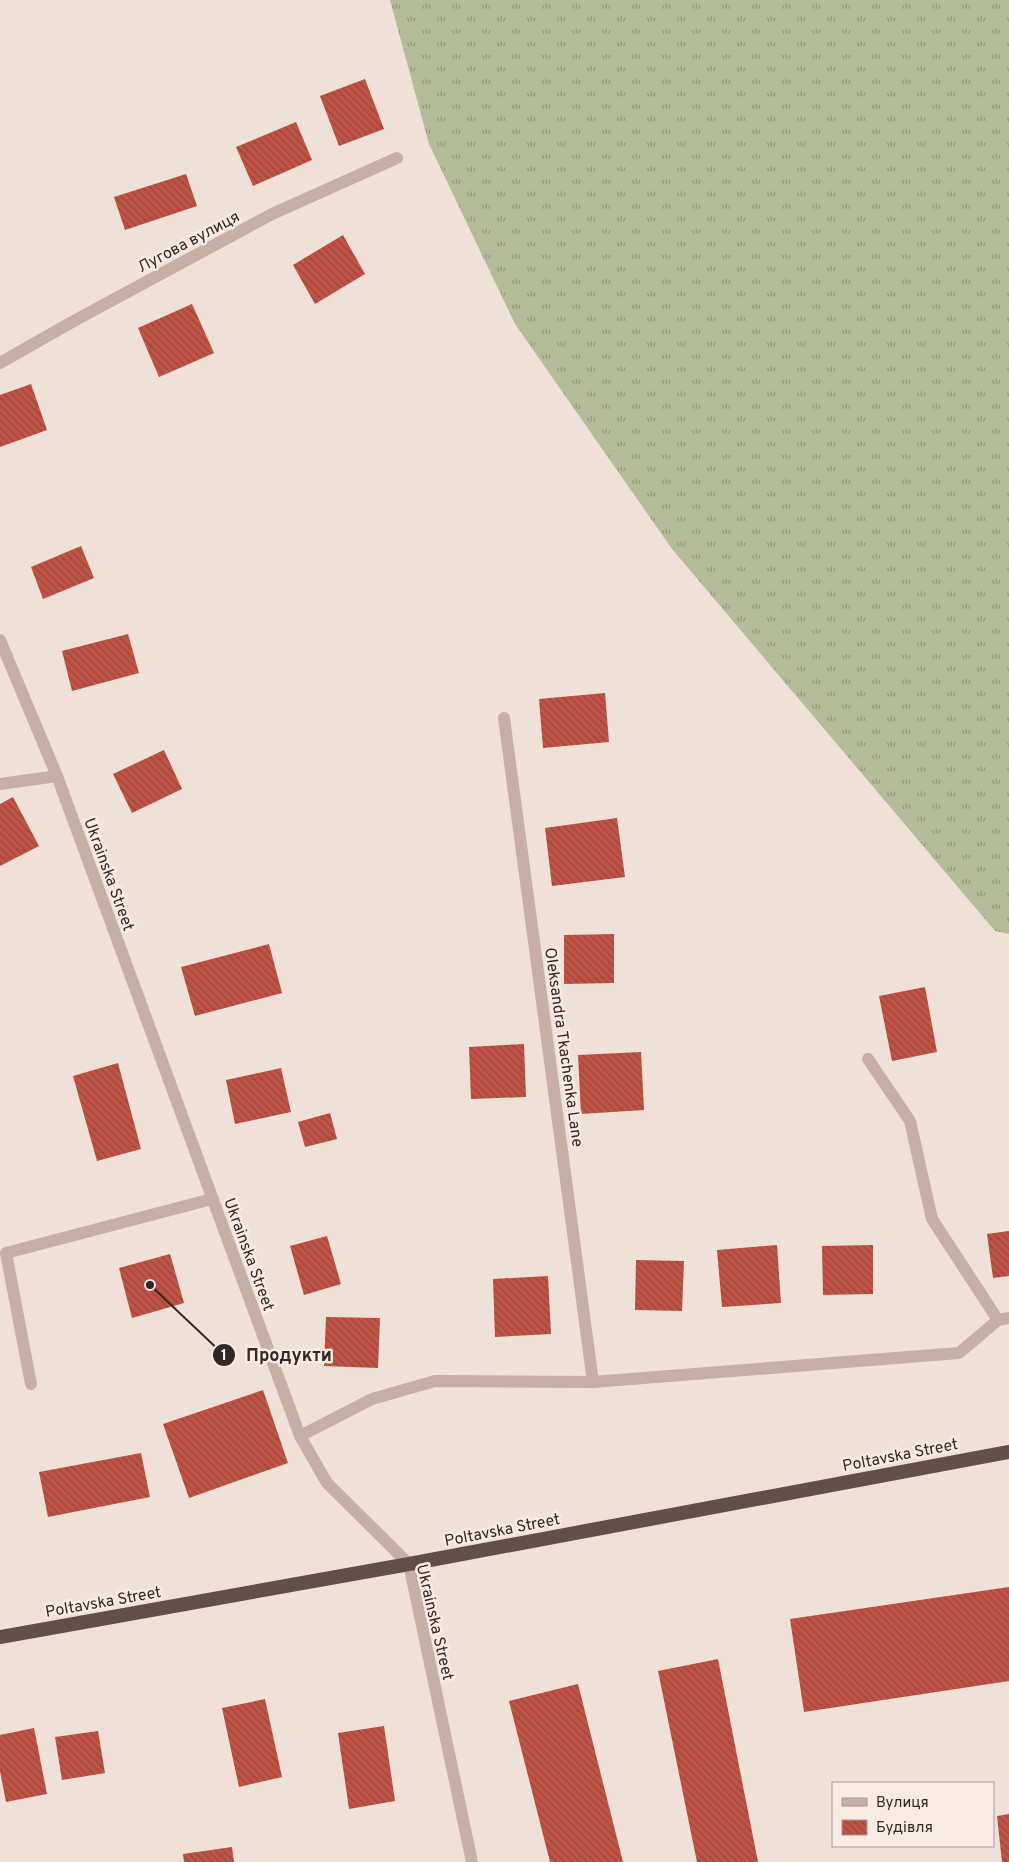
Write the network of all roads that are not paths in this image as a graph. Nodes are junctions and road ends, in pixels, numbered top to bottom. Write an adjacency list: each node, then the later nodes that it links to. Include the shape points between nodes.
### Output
1 (397, 158): 2 (street, Лугова вулиця, via 272,214)
2 (0, 363)
3 (0, 640): 5 (street, Ukrainska Street)
4 (504, 718): 10 (street, Oleksandra Tkachenka Lane)
5 (57, 776): 6 (street); 8 (street, Ukrainska Street)
6 (0, 784)
7 (868, 1059): 9 (street, via 910,1121 932,1219)
8 (212, 1199): 11 (street, via 6,1253); 12 (street, Ukrainska Street)
9 (1004, 1319): 10 (street, via 958,1354)
10 (593, 1382): 12 (street, via 434,1381 372,1399)
11 (30, 1384)
12 (300, 1436): 14 (street, Ukrainska Street, via 326,1482)
13 (1009, 1452): 14 (highway, Poltavska Street)
14 (409, 1564): 15 (highway, Poltavska Street); 16 (street, Ukrainska Street)
15 (0, 1638)
16 (472, 1862)

